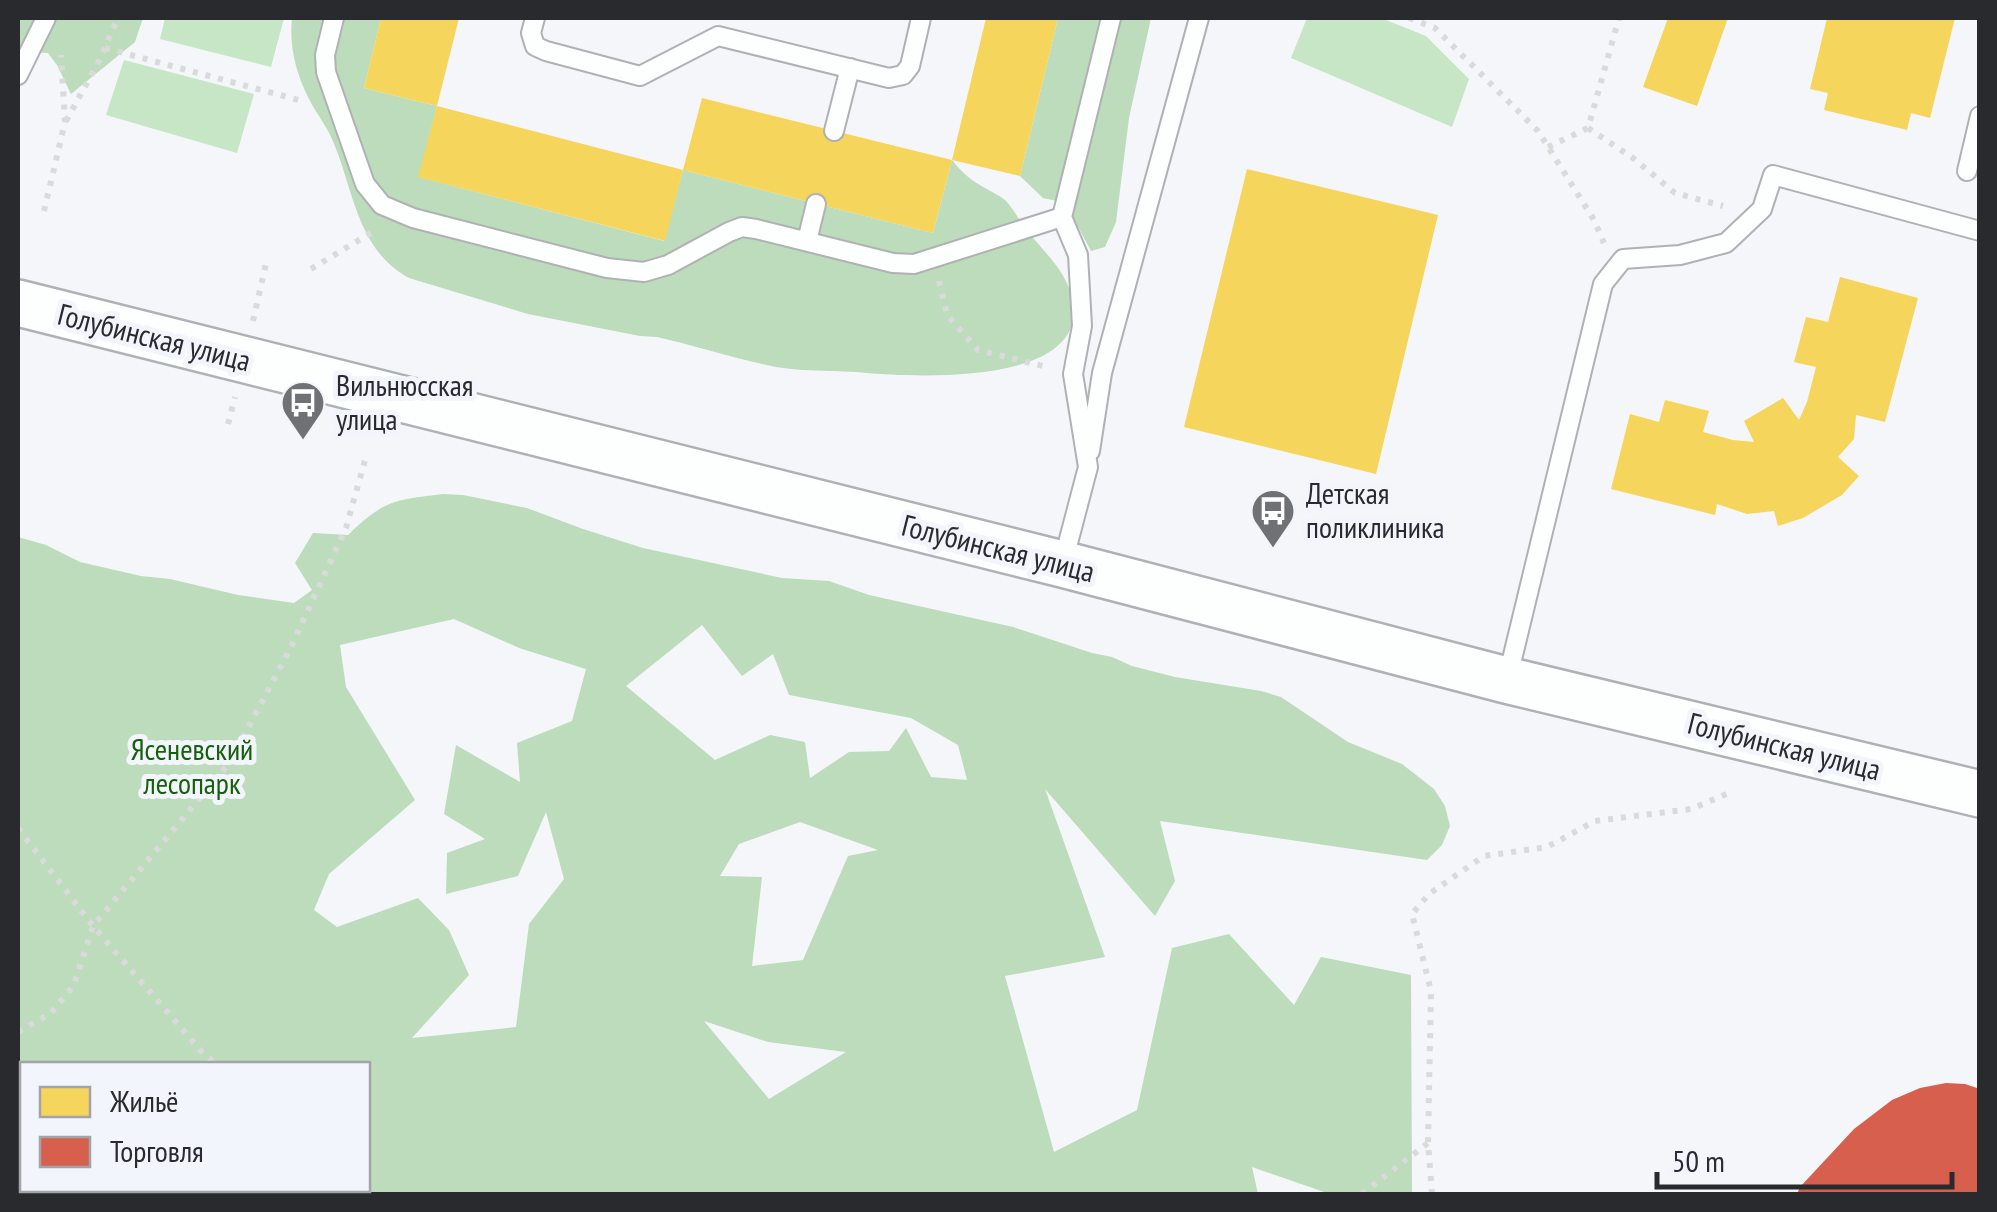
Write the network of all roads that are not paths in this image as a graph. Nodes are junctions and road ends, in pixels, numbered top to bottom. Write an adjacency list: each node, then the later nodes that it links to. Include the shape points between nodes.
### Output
1 (46, 18): 8 (lane)
2 (334, 18): 15 (lane, via 326,72 365,184 382,205 607,268 644,272 742,227)
3 (535, 18): 7 (lane, via 535,46 640,76 718,36)
4 (921, 18): 7 (lane, via 903,75)
5 (1110, 18): 13 (lane)
6 (1199, 18): 17 (lane, via 1102,372)
7 (850, 68): 10 (lane)
8 (18, 75)
9 (1980, 116): 11 (lane)
10 (834, 131)
11 (1967, 171)
12 (816, 204): 15 (lane)
13 (1062, 217): 15 (lane, via 914,264); 17 (lane, via 1078,255 1082,326 1072,374)
14 (1980, 230): 19 (lane, via 1773,176 1762,209 1726,243 1623,259 1603,284)
15 (806, 241)
16 (18, 303): 18 (street, Голубинская улица)
17 (1088, 467): 18 (lane)
18 (1062, 564): 19 (street, Голубинская улица)
19 (1506, 680): 20 (street, Голубинская улица)
20 (1980, 794)

